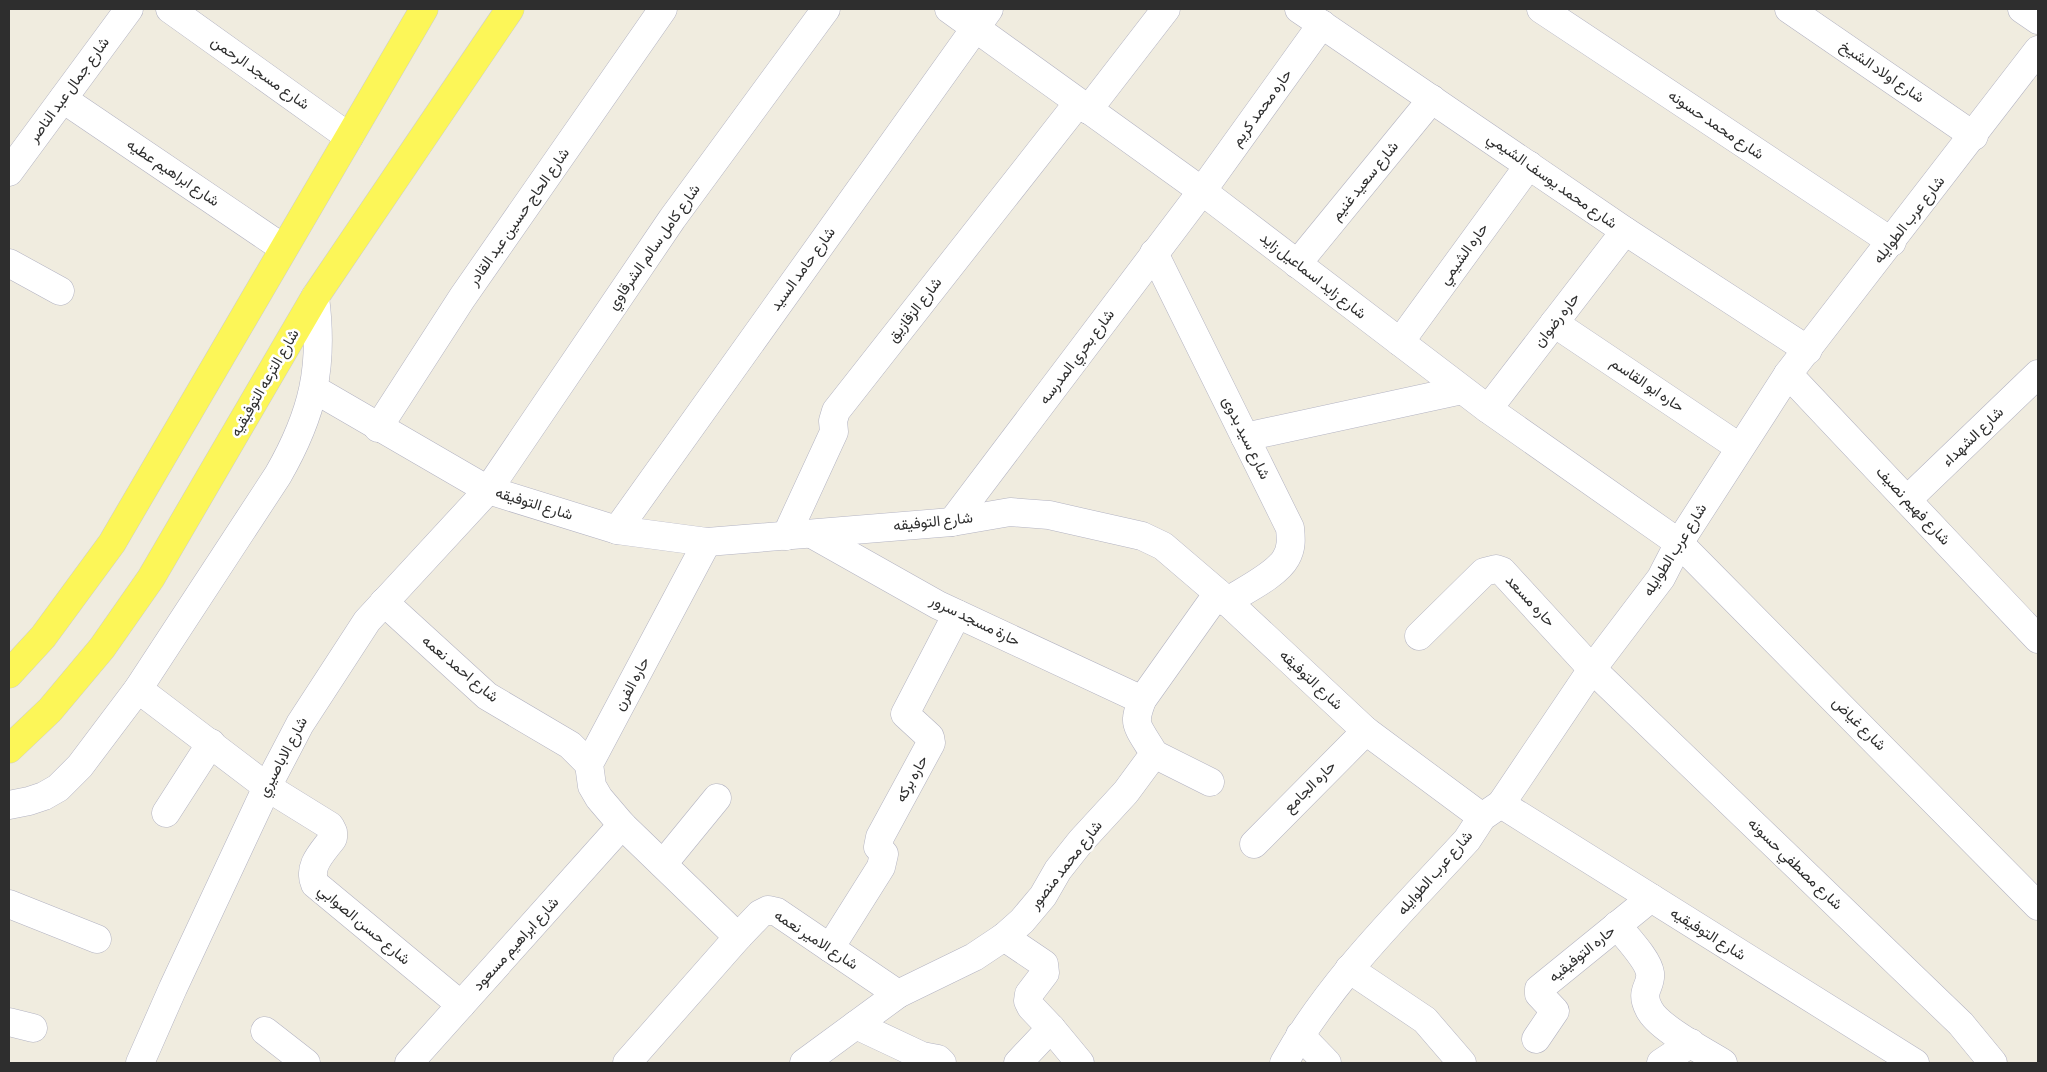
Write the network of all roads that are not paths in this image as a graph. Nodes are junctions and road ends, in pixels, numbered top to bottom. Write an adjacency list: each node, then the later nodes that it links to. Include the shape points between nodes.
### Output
1 (129, 9): 17 (street, شارع جمال عبد الناصر)
2 (170, 9): 21 (street, شارع مسجد الرحمن)
3 (424, 9): 21 (main road)
4 (510, 9): 32 (main road, شارع الترعه التوفيقيه)
5 (663, 9): 41 (street, شارع الحاج حسين عبد القادر, via 468,290)
6 (826, 9): 44 (street, شارع كامل سالم الشرقاوي, via 672,219)
7 (949, 9): 13 (street, شارع زايد اسماعيل زايد)
8 (1166, 9): 19 (street, شارع الزقازيق)
9 (1299, 9): 15 (street, شارع محمد يوسف الشيمي)
10 (1541, 9): 26 (street, شارع محمد حسونه)
11 (1789, 9): 20 (street, شارع اولاد الشيخ)
12 (2022, 9): 14 (street)
13 (982, 18): 19 (street, شارع زايد اسماعيل زايد); 47 (street, شارع حامد السيد)
14 (2038, 20)
15 (1322, 24): 18 (street, شارع محمد يوسف الشيمي); 24 (street, حاره محمد كريم)
16 (2038, 50): 20 (street, شارع عرب الطوايله)
17 (63, 98): 23 (street, شارع جمال عبد الناصر); 27 (street, شارع ابراهيم عطيه)
18 (1432, 98): 22 (street, شارع محمد يوسف الشيمي); 30 (street, شارع سعيد غنيم)
19 (1083, 106): 24 (street, شارع زايد اسماعيل زايد); 48 (street, شارع الزقازيق, via 836,411 834,432)
20 (1974, 136): 26 (street, شارع عرب الطوايله)
21 (350, 137): 27 (main road)
22 (1529, 165): 25 (street, شارع محمد يوسف الشيمي); 34 (street, حاره الشيمي)
23 (9, 172)
24 (1202, 191): 28 (street, شارع بحري المدرسه); 30 (street, شارع زايد اسماعيل زايد)
25 (1625, 232): 33 (street, حاره رضوان); 35 (street, شارع محمد يوسف الشيمي)
26 (1892, 242): 35 (street, شارع عرب الطوايله)
27 (283, 248): 57 (main road, via 112,543 43,637)
28 (1154, 254): 42 (street, شارع سيد بدوى); 46 (street, شارع بحري المدرسه)
29 (9, 263): 31 (street)
30 (1297, 264): 34 (street, شارع زايد اسماعيل زايد)
31 (60, 291)
32 (315, 296): 38 (street, via 319,327); 62 (main road, شارع الترعه التوفيقيه, via 151,578 102,648 50,710)
33 (1554, 323): 40 (street, حاره رضوان); 43 (street, حاره ابو القاسم)
34 (1400, 342): 39 (street, شارع زايد اسماعيل زايد)
35 (1808, 350): 36 (street, شارع عرب الطوايله)
36 (1788, 374): 43 (street, شارع عرب الطوايله); 45 (street, شارع فهيم نصيف)
37 (2038, 374): 45 (street, شارع الشهداء)
38 (314, 389): 41 (street, شارع التوفيقه); 58 (street, via 300,434 278,475)
39 (1462, 390): 40 (street, شارع زايد اسماعيل زايد); 42 (street)
40 (1488, 409): 50 (street, شارع زايد اسماعيل زايد)
41 (378, 428): 44 (street, شارع التوفيقه)
42 (1245, 437): 51 (street, شارع سيد بدوى, via 1290,528 1291,544 1286,559 1275,571)
43 (1739, 447): 50 (street, شارع عرب الطوايله)
44 (488, 490): 47 (street, شارع التوفيقه); 52 (street, شارع الاباصيري)
45 (1907, 500): 55 (street, شارع فهيم نصيف)
46 (952, 522): 48 (street, شارع التوفيقه); 51 (street, شارع التوفيقه, via 1010,512 1049,515 1142,536 1163,546)
47 (617, 530): 49 (street, شارع التوفيقه)
48 (799, 535): 49 (street, شارع التوفيقه); 53 (street, حارة مسجد سرور)
49 (707, 542): 64 (street, حاره الفرن)
50 (1679, 542): 56 (street, شارع عرب الطوايله, via 1661,578); 76 (street, شارع غياض)
51 (1222, 598): 59 (street); 60 (street, شارع التوفيقه)
52 (384, 602): 64 (street, شارع احمد نعمه, via 487,696 570,745); 66 (street, شارع الاباصيري, via 367,621 300,724)
53 (957, 614): 59 (street, حارة مسجد سرور); 81 (street, حاره بركه, via 905,714 930,737 931,743 880,837 878,847 884,854 881,866)
54 (1419, 636): 56 (street, حاره مسعد, via 1484,572 1496,568)
55 (2038, 638)
56 (1592, 669): 69 (street, شارع عرب الطوايله); 106 (street, شارع مصطفي حسونه, via 1961,1024)
57 (9, 674)
58 (138, 689): 61 (street, شارع حسن الصوابي); 68 (street, via 70,778 44,796)
59 (1142, 700): 63 (street, via 1136,721)
60 (1366, 731): 69 (street, شارع التوفيقه); 72 (street, حاره الجامع)
61 (211, 743): 66 (street, شارع حسن الصوابي); 70 (street)
62 (9, 749)
63 (1154, 754): 65 (street); 79 (street, شارع محمد منصور, via 1126,792 1070,855 1032,909)
64 (589, 764): 71 (street, via 592,786)
65 (1210, 782)
66 (267, 787): 84 (street, شارع حسن الصوابي, via 330,826 333,832 333,838 312,868 315,884); 92 (street, شارع الاباصيري)
67 (717, 798): 73 (street)
68 (9, 805)
69 (1491, 810): 74 (street, شارع التوفيقيه); 82 (street, شارع عرب الطوايله)
70 (166, 813)
71 (622, 825): 73 (street); 84 (street, شارع ابراهيم مسعود)
72 (1254, 844)
73 (663, 864): 78 (street)
74 (1651, 898): 77 (street, حاره التوفيقيه); 91 (street, شارع التوفيقيه)
75 (9, 904): 80 (street)
76 (2038, 906)
77 (1617, 926): 89 (street, حاره التوفيقيه, via 1540,989 1539,994 1555,1011); 90 (street, via 1648,966 1650,974 1644,995 1649,1010 1671,1032)
78 (738, 937): 81 (street, شارع الامير نعمه, via 768,910 777,912); 95 (street, شارع الامير نعمه)
79 (1004, 937): 83 (street, شارع محمد منصور, via 974,957); 86 (street, via 1044,964 1045,973 1029,994 1028,1001)
80 (97, 939)
81 (830, 948): 83 (street, شارع الامير نعمه)
82 (1349, 969): 88 (street, شارع عرب الطوايله); 102 (street, via 1425,1020)
83 (898, 994): 85 (street, شارع محمد منصور)
84 (462, 1004): 94 (street, شارع ابراهيم مسعود)
85 (856, 1024): 96 (street, شارع محمد منصور); 97 (street)
86 (1051, 1028): 98 (street); 99 (street)
87 (265, 1031): 93 (street)
88 (1300, 1035): 100 (street, شارع عرب الطوايله); 101 (street)
89 (1536, 1039)
90 (1691, 1043): 103 (street); 104 (street)
91 (1885, 1056): 105 (street, شارع التوفيقيه)
92 (140, 1063)
93 (306, 1063)
94 (409, 1063)
95 (627, 1063)
96 (804, 1063)
97 (942, 1063)
98 (1018, 1063)
99 (1080, 1063)
100 (1284, 1063)
101 (1327, 1063)
102 (1462, 1063)
103 (1661, 1063)
104 (1723, 1063)
105 (1914, 1063)
106 (1993, 1063)

